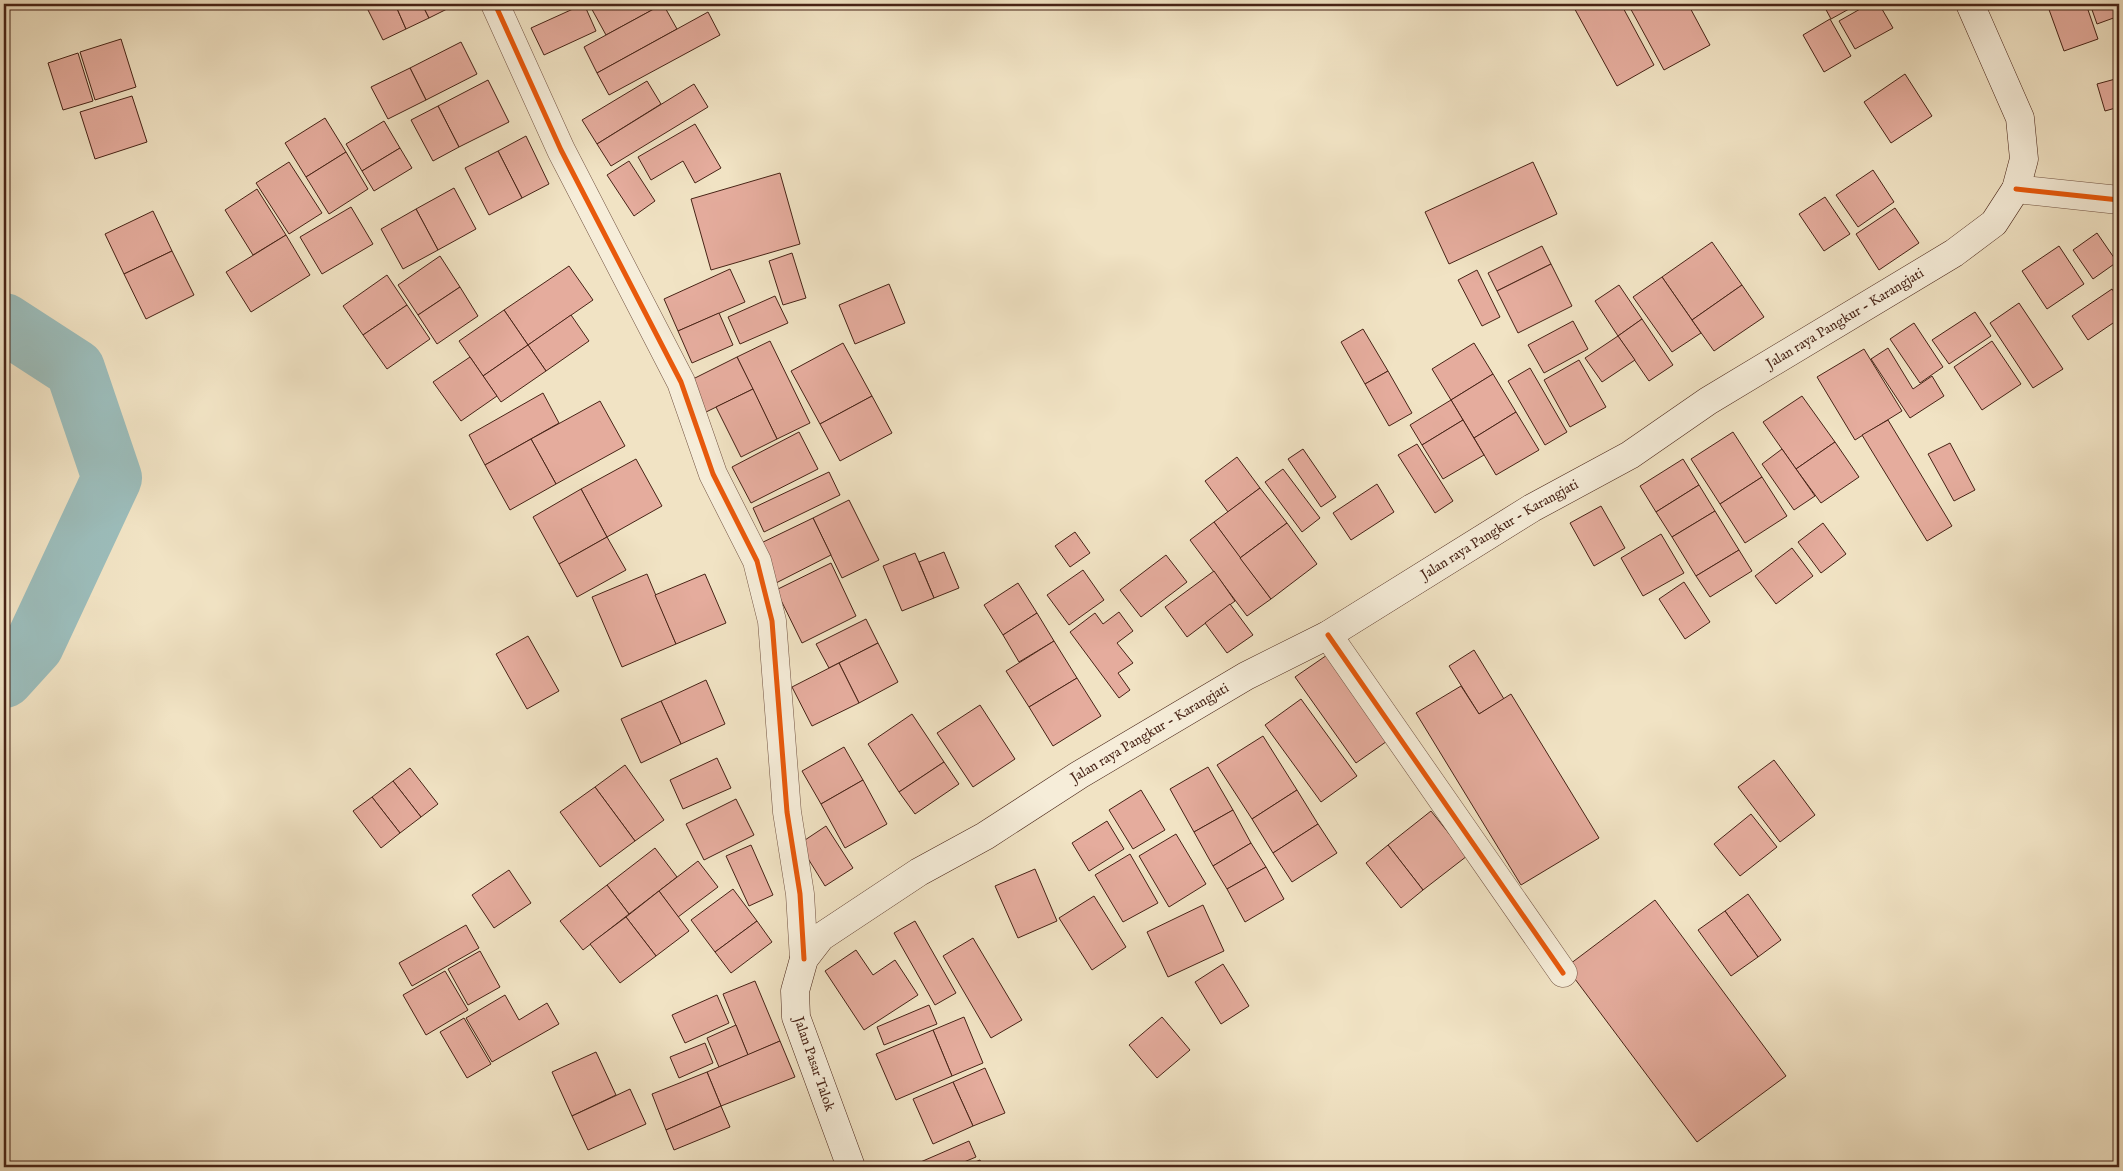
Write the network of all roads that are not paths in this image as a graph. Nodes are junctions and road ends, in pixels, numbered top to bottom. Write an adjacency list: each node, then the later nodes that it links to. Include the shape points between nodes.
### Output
1 (495, 4): 6 (main road, via 561,150 681,382 713,474 756,561 772,621 787,812 800,894)
2 (1970, 4): 3 (main road, Jalan raya Pangkur - Karangjati, via 2020,118 2024,159)
3 (2016, 189): 4 (main road); 5 (main road, Jalan raya Pangkur - Karangjati, via 1994,223 1954,254 1708,401 1630,455 1532,508)
4 (2119, 200)
5 (1328, 634): 6 (main road, Jalan raya Pangkur - Karangjati, via 1246,676 985,836 919,872 821,937); 7 (main road)
6 (804, 959): 8 (main road, Jalan Pasar Talok, via 795,991 796,1017)
7 (1563, 974)
8 (852, 1167)

